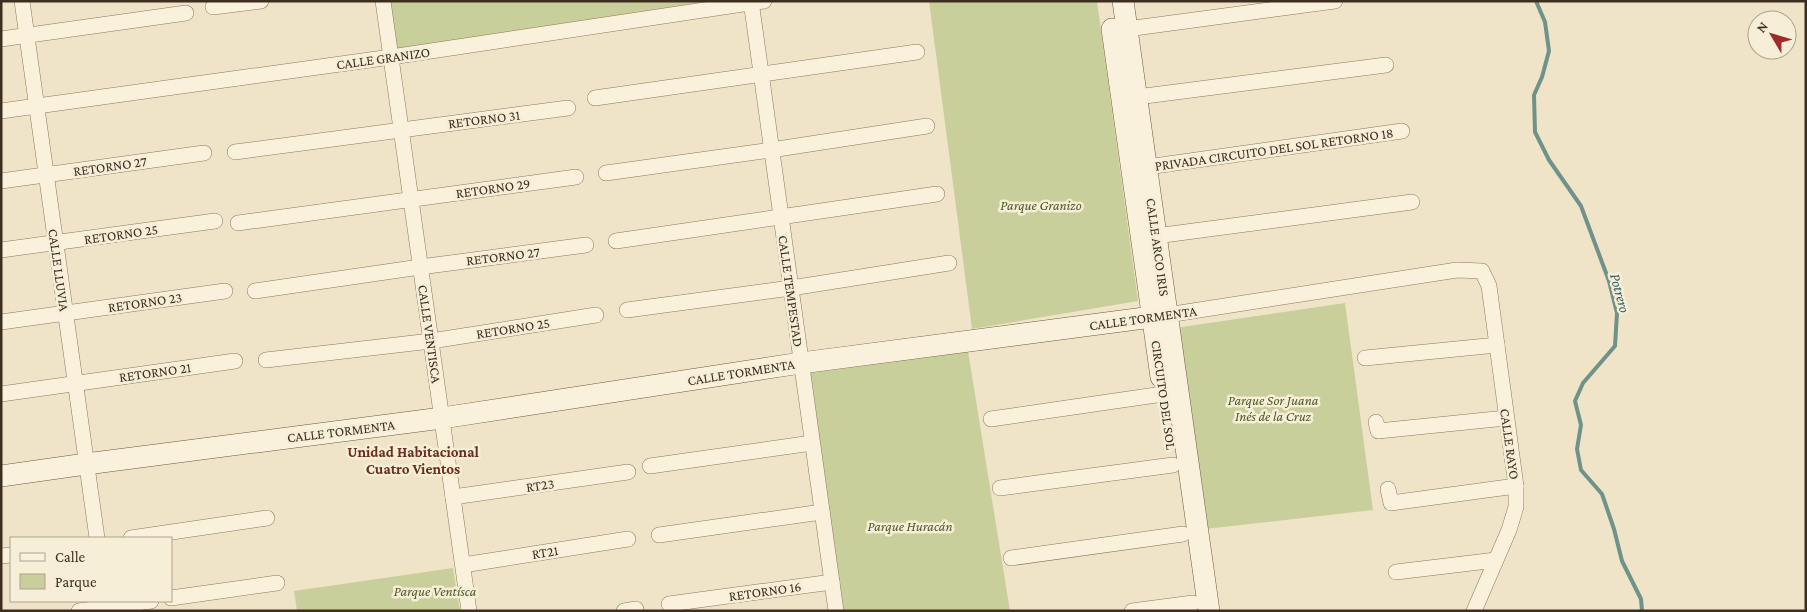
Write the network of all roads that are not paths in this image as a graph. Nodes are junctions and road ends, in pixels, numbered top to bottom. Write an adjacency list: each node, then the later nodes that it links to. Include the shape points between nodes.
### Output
1 (22, 1): 11 (street, CALLE LLUVIA)
2 (261, 1): 8 (street)
3 (383, 1): 14 (street, CALLE VENTISCA)
4 (1108, 1): 53 (street, CIRCUITO DEL SOL)
5 (1123, 1): 10 (street, CALLE ARCO IRIS)
6 (1335, 1): 10 (street)
7 (756, 2): 14 (street, CALLE GRANIZO); 16 (street, CALLE TEMPESTAD)
8 (213, 7)
9 (186, 14): 11 (street)
10 (1127, 29): 18 (street, CALLE ARCO IRIS)
11 (27, 35): 12 (street); 19 (street, CALLE LLUVIA)
12 (1, 39)
13 (917, 52): 16 (street)
14 (391, 57): 19 (street, CALLE GRANIZO); 23 (street, CALLE VENTISCA)
15 (1386, 65): 18 (street)
16 (760, 74): 17 (street); 25 (street, CALLE TEMPESTAD)
17 (595, 98)
18 (1137, 98): 28 (street, CALLE ARCO IRIS)
19 (37, 106): 21 (street, CALLE GRANIZO); 30 (street, CALLE LLUVIA)
20 (568, 108): 23 (street, RETORNO 31)
21 (1, 111)
22 (927, 126): 25 (street)
23 (401, 130): 26 (street, RETORNO 31); 34 (street, CALLE VENTISCA)
24 (1402, 131): 28 (street, PRIVADA CIRCUITO DEL SOL RETORNO 18)
25 (771, 150): 29 (street); 36 (street, CALLE TEMPESTAD)
26 (236, 152)
27 (204, 153): 30 (street, RETORNO 27)
28 (1147, 167): 39 (street, CALLE ARCO IRIS)
29 (606, 173)
30 (46, 175): 32 (street, RETORNO 27); 41 (street, CALLE LLUVIA)
31 (576, 177): 34 (street, RETORNO 29)
32 (1, 181)
33 (937, 194): 36 (street)
34 (411, 199): 38 (street, RETORNO 29); 45 (street, CALLE VENTISCA)
35 (1412, 202): 39 (street)
36 (781, 218): 40 (street); 47 (street, CALLE TEMPESTAD)
37 (215, 221): 41 (street, RETORNO 25)
38 (238, 223)
39 (1156, 236): 53 (street, CALLE ARCO IRIS)
40 (616, 241)
41 (56, 243): 43 (street, RETORNO 25); 51 (street, CALLE LLUVIA)
42 (586, 245): 45 (street, RETORNO 27)
43 (1, 250)
44 (949, 263): 47 (street)
45 (420, 267): 49 (street, RETORNO 27); 55 (street, CALLE VENTISCA)
46 (1482, 271): 53 (street, CALLE TORMENTA, via 1457,270); 56 (street, CALLE RAYO, via 1489,286)
47 (791, 288): 50 (street); 60 (street, CALLE TEMPESTAD)
48 (225, 291): 51 (street, RETORNO 23)
49 (255, 291)
50 (627, 310)
51 (65, 313): 54 (street, RETORNO 23); 61 (street, CALLE LLUVIA)
52 (596, 315): 55 (street, RETORNO 25)
53 (1160, 316): 60 (street, CALLE TORMENTA); 63 (street, CIRCUITO DEL SOL); 95 (street, CALLE ARCO IRIS)
54 (1, 322)
55 (431, 341): 58 (street, RETORNO 25); 64 (street, CALLE VENTISCA)
56 (1497, 345): 57 (street); 65 (street, CALLE RAYO)
57 (1365, 358)
58 (266, 360)
59 (235, 361): 61 (street, RETORNO 21)
60 (801, 363): 64 (street, CALLE TORMENTA); 68 (street, CALLE TEMPESTAD)
61 (75, 384): 62 (street, RETORNO 21); 69 (street, CALLE LLUVIA)
62 (1, 394)
63 (1164, 394): 66 (street); 70 (street, CIRCUITO DEL SOL)
64 (442, 418): 69 (street, CALLE TORMENTA); 77 (street, CALLE VENTISCA)
65 (1506, 418): 67 (street, via 1378,431); 74 (street, CALLE RAYO)
66 (991, 419)
67 (1376, 422)
68 (812, 443): 71 (street); 78 (street, CALLE TEMPESTAD)
69 (86, 464): 73 (street, CALLE TORMENTA); 82 (street, CALLE LLUVIA)
70 (1173, 465): 75 (street); 80 (street, CIRCUITO DEL SOL)
71 (650, 466)
72 (628, 472): 77 (street, RT23)
73 (1, 476)
74 (1516, 486): 76 (street, via 1391,504); 86 (street, CALLE RAYO, via 1516,508)
75 (1000, 488)
76 (1388, 489)
77 (453, 497): 87 (street, CALLE VENTISCA)
78 (822, 512): 81 (street); 89 (street, CALLE TEMPESTAD)
79 (267, 518): 83 (street)
80 (1183, 534): 85 (street); 95 (street, CIRCUITO DEL SOL)
81 (659, 535)
82 (96, 537)
83 (138, 537)
84 (628, 539): 87 (street, RT21)
85 (1011, 558)
86 (1496, 560): 88 (street); 100 (street, CALLE RAYO)
87 (463, 565): 97 (street, CALLE VENTISCA)
88 (1396, 572)
89 (832, 582): 93 (street, RETORNO 16); 98 (street, CALLE TEMPESTAD)
90 (276, 584): 91 (street)
91 (172, 598)
92 (142, 602): 94 (street)
93 (669, 604)
94 (106, 606): 96 (street)
95 (1198, 608): 99 (street)
96 (79, 611)
97 (469, 611)
98 (836, 611)
99 (1132, 611)
100 (1474, 611)

